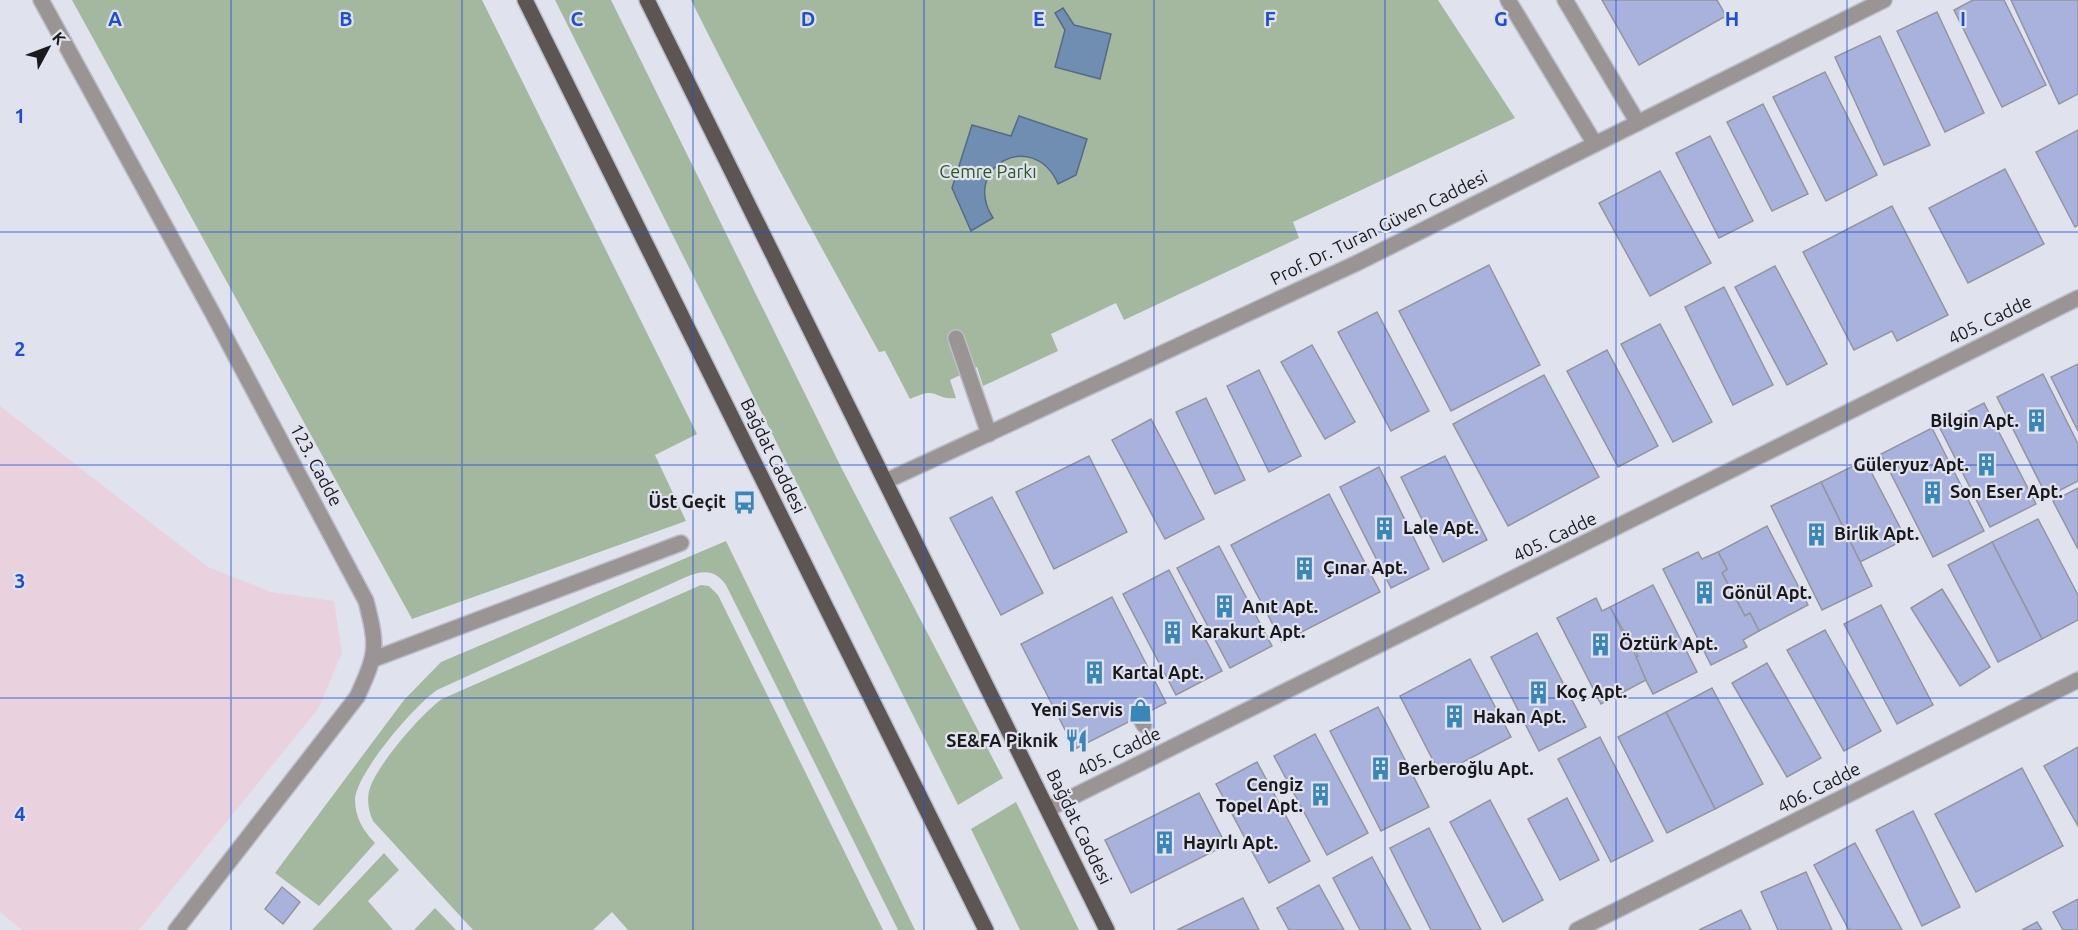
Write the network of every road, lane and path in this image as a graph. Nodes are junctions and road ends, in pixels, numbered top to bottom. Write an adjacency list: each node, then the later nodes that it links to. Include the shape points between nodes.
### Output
1 (41, 0): 14 (street, 123. Cadde, via 366,601 374,632)
2 (525, 0): 18 (main road, Bağdat Caddesi)
3 (647, 0): 12 (main road, Bağdat Caddesi)
4 (1508, 0): 8 (street)
5 (1565, 0): 7 (street)
6 (1884, 0): 7 (street, Prof. Dr. Turan Güven Caddesi)
7 (1638, 123): 8 (street, Prof. Dr. Turan Güven Caddesi)
8 (1595, 144): 11 (street, Prof. Dr. Turan Güven Caddesi, via 1357,262)
9 (2078, 298): 16 (street, 405. Cadde)
10 (956, 338): 11 (street)
11 (989, 434): 12 (street, Prof. Dr. Turan Güven Caddesi)
12 (886, 482): 16 (main road, Bağdat Caddesi)
13 (681, 543): 14 (street)
14 (374, 659): 17 (street, 123. Cadde, via 357,697)
15 (2078, 680): 20 (street, 406. Cadde)
16 (1048, 809): 19 (main road, Bağdat Caddesi)
17 (176, 930)
18 (986, 930)
19 (1107, 930)
20 (1577, 930)

